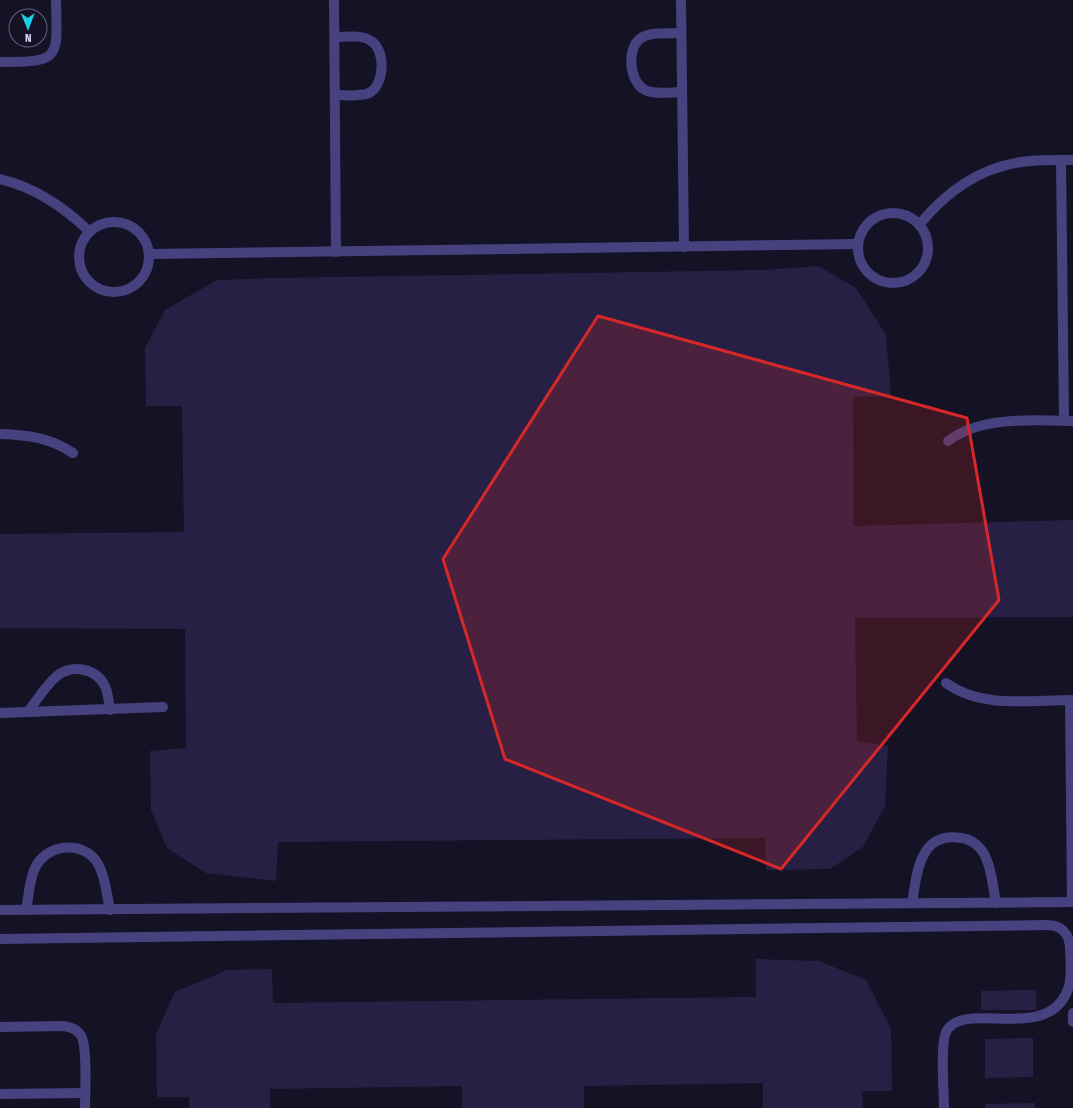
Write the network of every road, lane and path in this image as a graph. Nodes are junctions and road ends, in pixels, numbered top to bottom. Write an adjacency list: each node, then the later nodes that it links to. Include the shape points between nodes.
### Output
1 (56, 0): 6 (street, via 57,42 51,55 39,61)
2 (334, 0): 5 (street)
3 (681, 0): 4 (street)
4 (681, 33): 7 (street); 7 (street, via 642,38 635,44 632,54 633,72 643,90)
5 (335, 37): 8 (street); 8 (street, via 361,37 371,40 381,56 381,75 379,83 371,92 364,95)
6 (0, 62)
7 (682, 92): 17 (street)
8 (335, 95): 18 (street)
9 (1061, 160): 10 (street); 12 (street, via 1020,162 982,174 946,195); 14 (street)
10 (1073, 160)
11 (0, 179): 13 (street, via 32,190 53,201)
12 (919, 225): 16 (street, via 902,215 882,215 866,226); 16 (street, via 925,233 928,252 920,270 904,281 884,282 875,278 862,264)
13 (89, 231): 19 (street, via 106,222 126,224 142,235); 19 (street, via 82,240 78,261 84,276 96,288 118,292 128,289 144,275)
14 (1062, 240): 15 (street); 20 (street)
15 (1073, 240)
16 (858, 244): 17 (street)
17 (684, 247): 18 (street)
18 (336, 252): 19 (street)
19 (149, 254)
20 (1068, 301): 21 (street)
21 (1068, 359): 22 (street)
22 (1069, 421): 24 (street, via 988,423 967,429)
23 (0, 434): 25 (street, via 36,436 62,445)
24 (948, 441)
25 (73, 452)
26 (946, 683): 27 (street, via 957,691 982,700)
27 (1072, 700): 32 (street)
28 (163, 708): 29 (street)
29 (110, 710): 30 (street); 30 (street, via 108,692 99,677 84,669 75,668 59,674 52,680)
30 (28, 712): 31 (street)
31 (0, 713)
32 (1072, 764): 33 (street)
33 (1072, 826): 35 (street)
34 (996, 902): 35 (street); 36 (street); 36 (street, via 989,868 983,854 973,842 953,837 943,838 927,848 922,857)
35 (1073, 902)
36 (912, 903): 39 (street)
37 (0, 910): 38 (street)
38 (26, 910): 39 (street); 39 (street, via 36,867 41,859 58,848 67,847 87,852 95,859 100,868)
39 (110, 910)
40 (0, 939): 47 (street, via 1047,924 1063,930 1070,947 1071,972 1068,989 1059,1004 1052,1010 1031,1018 960,1020 949,1028 944,1040)
41 (1073, 1013): 42 (street)
42 (1073, 1022)
43 (0, 1027): 44 (street, via 64,1026 76,1030 84,1045)
44 (85, 1093): 45 (street); 46 (street)
45 (0, 1094)
46 (85, 1108)
47 (944, 1108)

